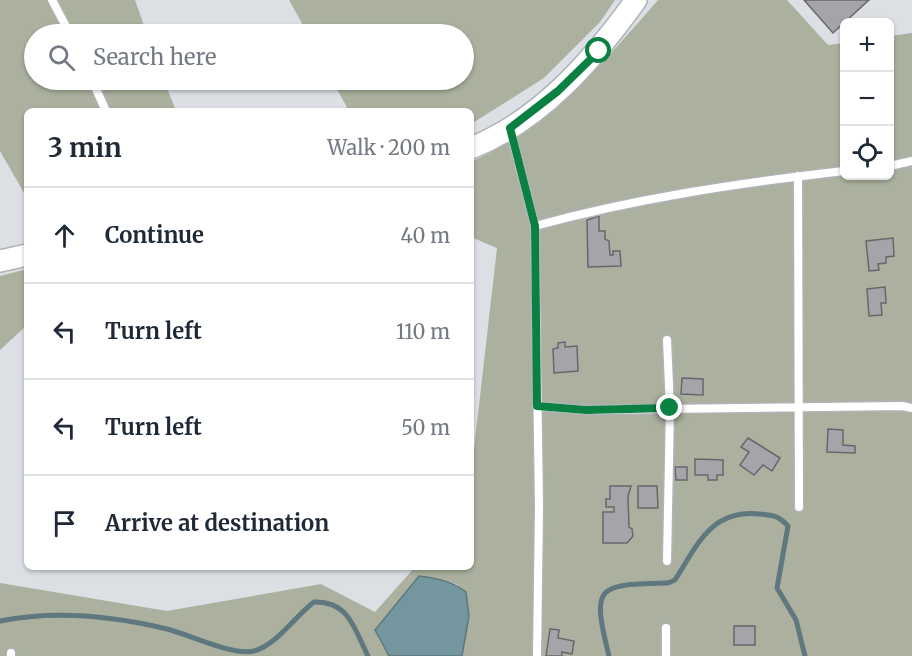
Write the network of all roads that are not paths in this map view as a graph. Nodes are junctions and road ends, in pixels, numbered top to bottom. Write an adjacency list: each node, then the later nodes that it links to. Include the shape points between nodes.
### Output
1 (52, 0): 3 (lane)
2 (636, 0): 6 (street, via 599,51 558,91)
3 (65, 24)
4 (97, 90): 5 (lane)
5 (105, 108)
6 (510, 128): 7 (street); 12 (lane)
7 (474, 146)
8 (912, 161): 9 (lane)
9 (894, 165)
10 (840, 171): 11 (lane)
11 (798, 176): 12 (lane, via 628,202); 17 (lane)
12 (535, 226): 16 (lane)
13 (24, 256): 14 (street)
14 (0, 261)
15 (667, 340): 18 (lane)
16 (537, 406): 18 (lane, via 586,410); 23 (lane)
17 (799, 406): 18 (lane); 19 (lane); 20 (lane)
18 (670, 408): 21 (lane)
19 (912, 408)
20 (799, 507)
21 (667, 561)
22 (666, 628): 24 (lane)
23 (537, 656)
24 (666, 656)

